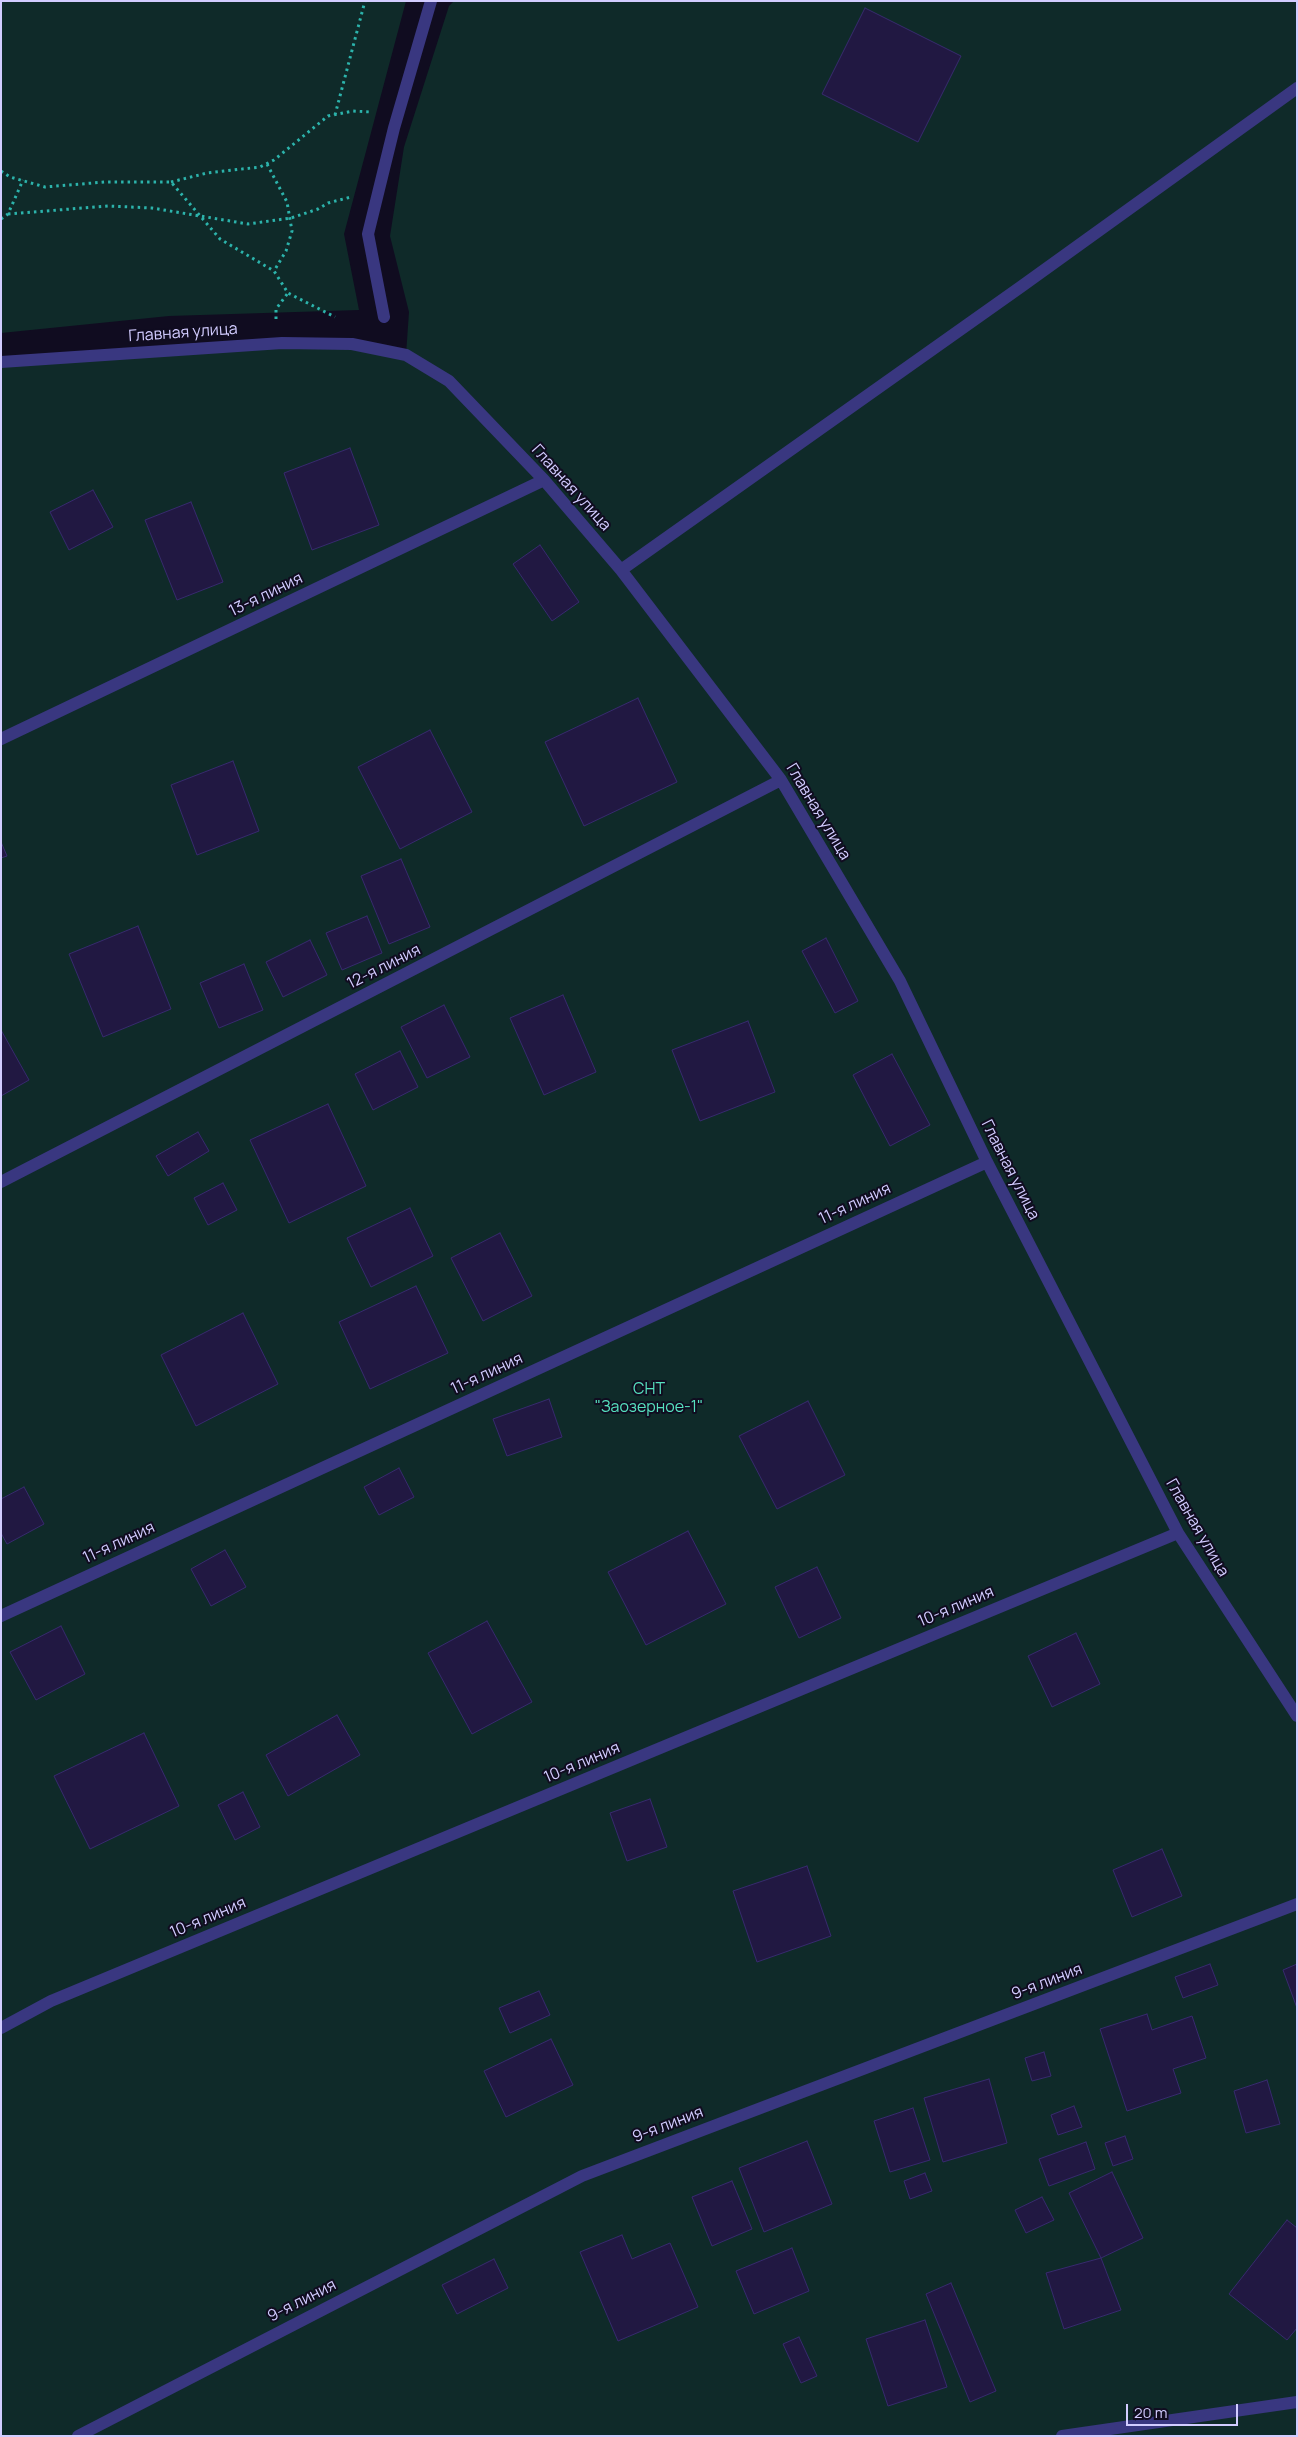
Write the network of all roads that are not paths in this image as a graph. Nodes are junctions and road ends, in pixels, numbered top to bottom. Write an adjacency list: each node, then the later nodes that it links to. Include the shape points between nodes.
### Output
1 (431, 1): 3 (street, via 368,234)
2 (1297, 88): 6 (street)
3 (384, 317)
4 (1, 362): 5 (street, Главная улица, via 282,343 352,344 406,355 450,381)
5 (544, 480): 6 (street, Главная улица); 7 (street, 13-я линия)
6 (621, 570): 8 (street, Главная улица)
7 (1, 739)
8 (781, 780): 9 (street, Главная улица, via 900,981); 10 (street, 12-я линия)
9 (987, 1162): 11 (street, Главная улица); 12 (street, 11-я линия)
10 (1, 1182)
11 (1178, 1533): 13 (street, Главная улица); 15 (street, 10-я линия, via 51,2001)
12 (1, 1616)
13 (1297, 1716)
14 (1297, 1904): 17 (street, 9-я линия, via 582,2176)
15 (1, 2028)
16 (1297, 2402): 18 (street)
17 (78, 2436)
18 (1062, 2436)

